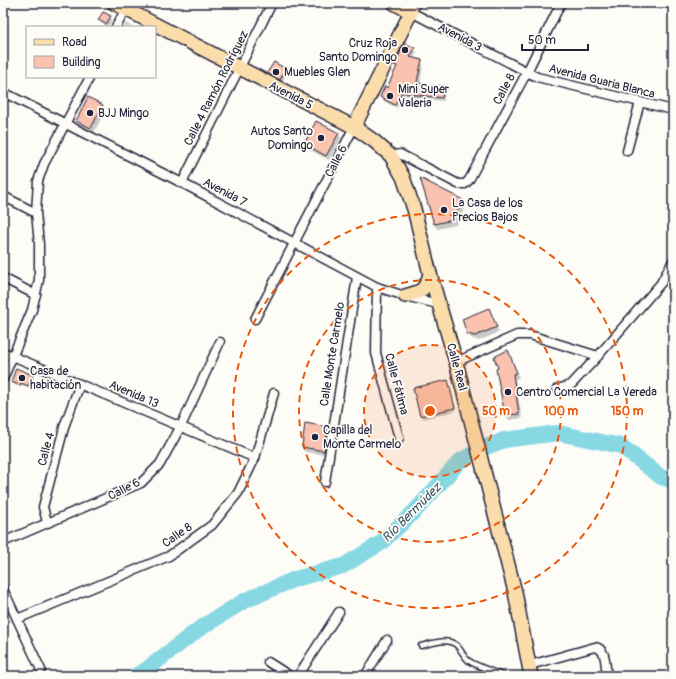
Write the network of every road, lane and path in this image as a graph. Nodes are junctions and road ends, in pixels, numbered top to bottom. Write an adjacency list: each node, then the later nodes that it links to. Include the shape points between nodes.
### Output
1 (272, 3): 7 (street, Calle 4 Ramón Rodríguez)
2 (394, 3): 5 (main road, Avenida 3)
3 (561, 3): 8 (street, Calle 8)
4 (123, 5): 6 (street); 7 (main road, Avenida 5)
5 (414, 7): 8 (street, Avenida 3); 14 (main road, Calle 6)
6 (116, 26)
7 (239, 68): 14 (main road, Avenida 5); 17 (street, Calle 4 Ramón Rodríguez)
8 (527, 72): 11 (street, Avenida Guaria Blanca, via 538,77); 16 (street, Calle 8, via 470,180 465,184 458,184 400,154)
9 (89, 78): 13 (street)
10 (3, 92): 13 (street, Avenida 7)
11 (640, 102): 12 (street, Avenida Guaria Blanca); 15 (street)
12 (673, 110)
13 (66, 124): 17 (street, Avenida 7); 19 (street, via 44,164 38,181)
14 (354, 127): 16 (main road, Avenida 5); 20 (street, Calle 6)
15 (627, 151)
16 (391, 156): 22 (main road, Calle Real, via 403,177 414,209)
17 (182, 183): 20 (street, Avenida 7)
18 (3, 196): 19 (street)
19 (36, 213): 26 (street, via 40,267)
20 (294, 242): 23 (street, Avenida 7); 29 (street, Calle 6)
21 (673, 261): 33 (street, via 661,283)
22 (430, 274): 27 (main road, via 423,290); 28 (main road, Calle Real)
23 (357, 277): 25 (street, Avenida 7); 42 (street, Calle Monte Carmelo)
24 (3, 278): 26 (street)
25 (377, 287): 27 (street, Avenida 7); 40 (street, Calle Fátima, via 376,352)
26 (36, 295): 32 (street)
27 (405, 296): 28 (street, Avenida 7)
28 (438, 304): 34 (main road, Calle Real)
29 (255, 319)
30 (220, 342): 39 (street, Calle 6)
31 (3, 352): 32 (street, Avenida 13)
32 (12, 356): 35 (street); 36 (street, Avenida 13)
33 (598, 356): 34 (street, via 530,335 517,335); 37 (street, via 572,385)
34 (456, 362): 52 (main road, Calle Real, via 515,592)
35 (3, 379)
36 (80, 384): 39 (street, Avenida 13); 43 (street, Calle 4, via 65,424 43,506)
37 (557, 389)
38 (274, 393): 41 (street, Calle 8)
39 (181, 426): 41 (street, Avenida 13); 43 (street, Calle 6, via 160,464 141,483)
40 (399, 438)
41 (255, 458): 47 (street, Calle 8, via 238,493 212,525 169,556)
42 (325, 482)
43 (47, 522): 44 (street, Calle 6)
44 (3, 542)
45 (3, 589): 47 (street)
46 (338, 612): 54 (street)
47 (17, 619): 51 (street)
48 (387, 640): 55 (street)
49 (421, 646): 56 (lane, via 453,642 468,660)
50 (268, 662): 53 (street)
51 (41, 670)
52 (531, 670): 57 (street, via 595,646 603,651)
53 (290, 676)
54 (298, 676)
55 (365, 676)
56 (504, 676)
57 (607, 676)

